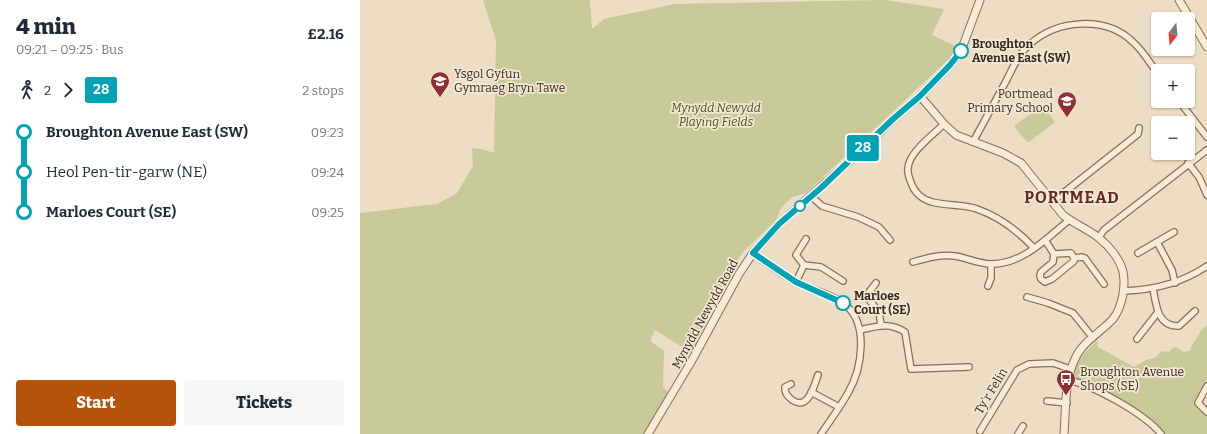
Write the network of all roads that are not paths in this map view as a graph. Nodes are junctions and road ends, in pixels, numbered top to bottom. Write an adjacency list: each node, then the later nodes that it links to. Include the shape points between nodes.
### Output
1 (980, 0): 5 (street, Mynydd Newydd Road, via 961,51)
2 (1179, 0): 3 (street)
3 (1207, 47)
4 (1151, 65): 10 (street, via 1133,42 1119,32 1101,25 1061,27 1048,32 1029,45 1018,58)
5 (920, 96): 7 (street); 13 (street, Mynydd Newydd Road)
6 (1184, 108): 9 (street)
7 (944, 124): 10 (street, via 956,135); 23 (street, via 915,152 909,163 909,179 914,190 932,202 978,209 1017,231)
8 (1145, 135): 15 (street, via 1138,131)
9 (1207, 137)
10 (973, 142): 15 (street, via 1022,163)
11 (1207, 150): 12 (street)
12 (1188, 163): 14 (street, via 1199,177); 18 (street, via 1104,230)
13 (811, 196): 20 (street, via 822,206 858,217 879,227); 24 (street, Mynydd Newydd Road, via 779,224)
14 (1207, 196)
15 (1052, 202): 16 (street)
16 (1070, 220): 18 (street); 21 (street)
17 (1174, 232): 22 (street)
18 (1099, 237): 41 (street, via 1117,259 1123,272)
19 (806, 239): 30 (street, via 796,255)
20 (890, 240)
21 (1045, 240): 23 (street); 26 (street)
22 (1157, 242): 25 (street); 37 (street, via 1172,270)
23 (1034, 248): 29 (street, via 1015,260)
24 (753, 253): 35 (street); 62 (street, Mynydd Newydd Road)
25 (1138, 253)
26 (1054, 254): 27 (street, via 1071,253); 27 (street, via 1053,262 1041,272 1040,276 1045,282 1071,264)
27 (1074, 258): 33 (street, via 1085,258)
28 (913, 262): 29 (street, via 936,256 955,256)
29 (990, 264): 39 (street, via 994,278)
30 (804, 265): 34 (street, via 821,267); 35 (street)
31 (1207, 266): 37 (street)
32 (1105, 272): 33 (street)
33 (1099, 277): 38 (street)
34 (843, 281)
35 (796, 282): 46 (street, via 844,303 856,318)
36 (876, 283): 45 (street, via 866,296 879,312)
37 (1175, 283): 40 (street)
38 (1104, 284)
39 (988, 286)
40 (1153, 288): 41 (street); 44 (street)
41 (1124, 291): 47 (street, via 1113,319)
42 (1027, 297): 47 (street, via 1049,301 1073,313)
43 (1195, 311): 44 (street, via 1179,326 1174,327 1167,324)
44 (1158, 312): 48 (street)
45 (881, 325): 46 (street); 49 (street, via 898,327 905,332 911,369)
46 (860, 330): 58 (street, via 858,368)
47 (1093, 338): 50 (street, via 1075,357)
48 (1137, 340)
49 (969, 367)
50 (1070, 369): 52 (street); 61 (street, Ty'r Felin, via 1053,363 1029,364 1017,370)
51 (818, 375): 55 (street)
52 (1068, 380): 57 (street); 66 (street, via 1081,383 1121,404)
53 (791, 384): 55 (street, via 785,387 785,392 797,402 806,400)
54 (1207, 386): 59 (street, via 1198,403)
55 (811, 392): 58 (street)
56 (1047, 402): 57 (street)
57 (1067, 403): 65 (street)
58 (839, 407): 63 (street)
59 (1207, 412)
60 (1023, 426): 64 (street)
61 (980, 431)
62 (648, 434)
63 (821, 434)
64 (1018, 434)
65 (1064, 434)
66 (1161, 434)

